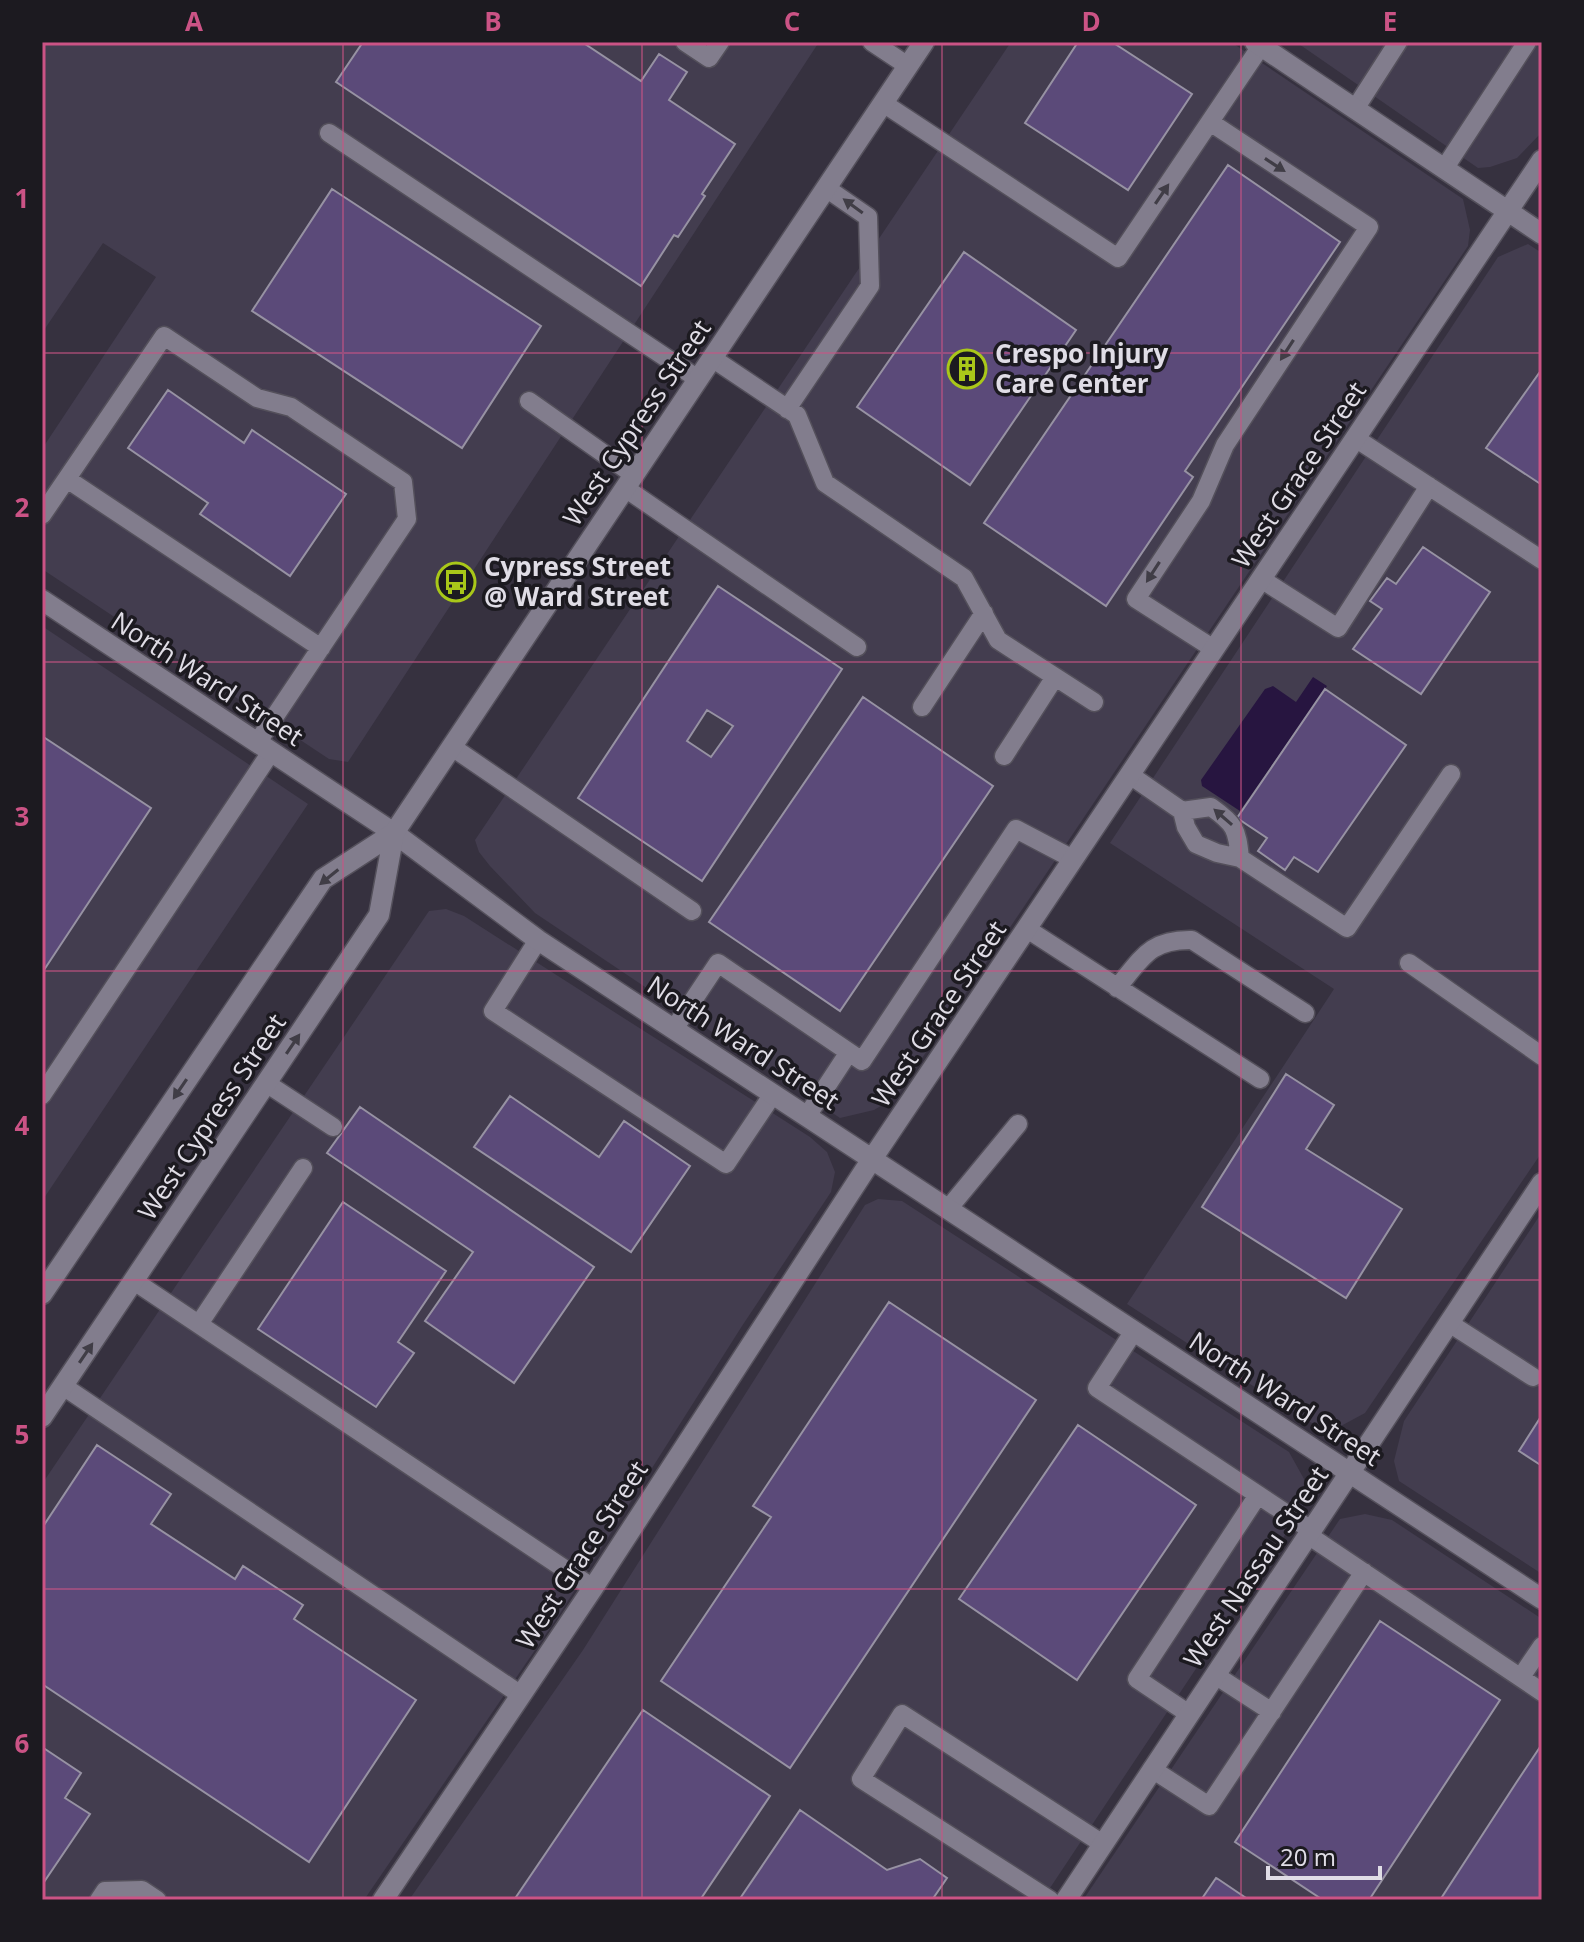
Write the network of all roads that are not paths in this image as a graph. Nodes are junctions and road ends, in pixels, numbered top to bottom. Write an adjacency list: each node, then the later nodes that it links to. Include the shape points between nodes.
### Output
1 (685, 42): 2 (lane, via 709,58)
2 (720, 42)
3 (872, 42): 8 (lane)
4 (924, 42): 8 (street, West Cypress Street)
5 (1398, 42): 10 (lane)
6 (1527, 42): 14 (lane)
7 (1258, 44): 10 (street); 11 (lane)
8 (908, 66): 9 (street, West Cypress Street)
9 (883, 103): 11 (lane, one-way to 11, via 1118,258); 15 (street, West Cypress Street)
10 (1355, 109): 14 (street)
11 (1210, 122): 33 (lane, one-way to 33, via 1369,227 1225,445 1201,501 1136,599)
12 (329, 133): 19 (lane)
13 (1542, 160): 16 (street, West Grace Street)
14 (1444, 169): 16 (street)
15 (826, 188): 18 (street, West Cypress Street); 21 (lane, one-way to 15, via 870,286 868,217)
16 (1507, 211): 17 (street); 22 (street, West Grace Street)
17 (1542, 234)
18 (712, 358): 19 (street, West Cypress Street); 21 (lane)
19 (698, 379): 24 (street, West Cypress Street)
20 (529, 401): 24 (lane)
21 (787, 409): 30 (lane, via 797,415 825,483 964,578)
22 (1355, 438): 25 (lane); 28 (street, West Grace Street)
23 (67, 479): 26 (lane); 32 (lane); 32 (lane, via 164,336 257,398 291,407 391,473 403,482 407,519)
24 (629, 481): 31 (lane); 37 (street, West Cypress Street)
25 (1429, 486): 27 (lane); 28 (lane, via 1338,628)
26 (42, 515)
27 (1542, 560)
28 (1261, 579): 33 (street, West Grace Street)
29 (42, 600): 38 (street, North Ward Street)
30 (984, 613): 34 (lane, via 998,640); 36 (lane)
31 (857, 647)
32 (321, 648): 38 (lane)
33 (1214, 649): 41 (street, West Grace Street)
34 (1055, 677): 35 (lane); 39 (lane)
35 (1094, 702)
36 (922, 707)
37 (452, 747): 43 (street, West Cypress Street); 46 (lane)
38 (264, 748): 43 (street, North Ward Street); 58 (lane)
39 (1004, 756)
40 (1451, 774): 44 (lane, via 1347,928)
41 (1130, 775): 42 (lane); 45 (street, West Grace Street)
42 (1182, 811): 44 (lane, via 1196,844); 44 (lane, one-way to 42, via 1232,822 1211,807)
43 (394, 833): 48 (street, North Ward Street); 56 (street, West Cypress Street, one-way to 43, via 379,915); 67 (street, West Cypress Street, one-way to 67, via 323,879)
44 (1240, 858)
45 (1073, 859): 47 (street, West Grace Street); 53 (lane, via 1016,829 862,1061)
46 (692, 911)
47 (1027, 929): 50 (lane); 62 (street, West Grace Street)
48 (538, 940): 52 (street, North Ward Street); 57 (lane, via 493,1011 726,1164)
49 (1409, 963): 54 (lane)
50 (1117, 988): 51 (lane, via 1148,951 1170,940 1192,940); 55 (lane)
51 (1305, 1013)
52 (674, 1029): 53 (lane, via 718,963); 57 (street, North Ward Street)
53 (849, 1052): 59 (lane)
54 (1542, 1056)
55 (1260, 1079)
56 (266, 1083): 61 (lane); 66 (street, West Cypress Street)
57 (773, 1094): 59 (street, North Ward Street)
58 (42, 1095)
59 (807, 1116): 62 (street, North Ward Street)
60 (1018, 1124): 65 (lane)
61 (333, 1127)
62 (872, 1159): 65 (street, North Ward Street); 78 (street, West Grace Street)
63 (303, 1168): 69 (lane)
64 (1542, 1183): 68 (street, West Nassau Street)
65 (948, 1209): 70 (street, North Ward Street)
66 (134, 1281): 69 (lane); 72 (street, West Cypress Street, one-way to 66)
67 (42, 1294)
68 (1449, 1323): 71 (lane); 74 (street, West Nassau Street)
69 (199, 1324): 78 (lane)
70 (1134, 1331): 74 (street, North Ward Street); 75 (lane, via 1097,1388)
71 (1533, 1377)
72 (63, 1386): 73 (street, West Cypress Street); 84 (lane)
73 (42, 1417)
74 (1350, 1472): 76 (street, West Nassau Street); 79 (street, North Ward Street)
75 (1258, 1495): 76 (lane); 86 (lane, via 1137,1679)
76 (1310, 1532): 77 (lane); 81 (street, West Nassau Street)
77 (1364, 1572): 82 (lane); 85 (lane)
78 (593, 1588): 84 (street, West Grace Street)
79 (1542, 1599)
80 (1542, 1646): 82 (lane)
81 (1215, 1675): 85 (lane); 86 (street, West Nassau Street)
82 (1521, 1677): 83 (lane)
83 (1542, 1692)
84 (521, 1695): 91 (street, West Grace Street)
85 (1272, 1712): 87 (lane, via 1209,1806)
86 (1189, 1714): 87 (street, West Nassau Street)
87 (1152, 1769): 88 (street, West Nassau Street)
88 (1103, 1844): 92 (lane, via 902,1714 861,1779); 93 (street, West Nassau Street)
89 (99, 1900): 90 (lane, via 105,1891 142,1890)
90 (157, 1900)
91 (383, 1900)
92 (1050, 1900)
93 (1066, 1900)

